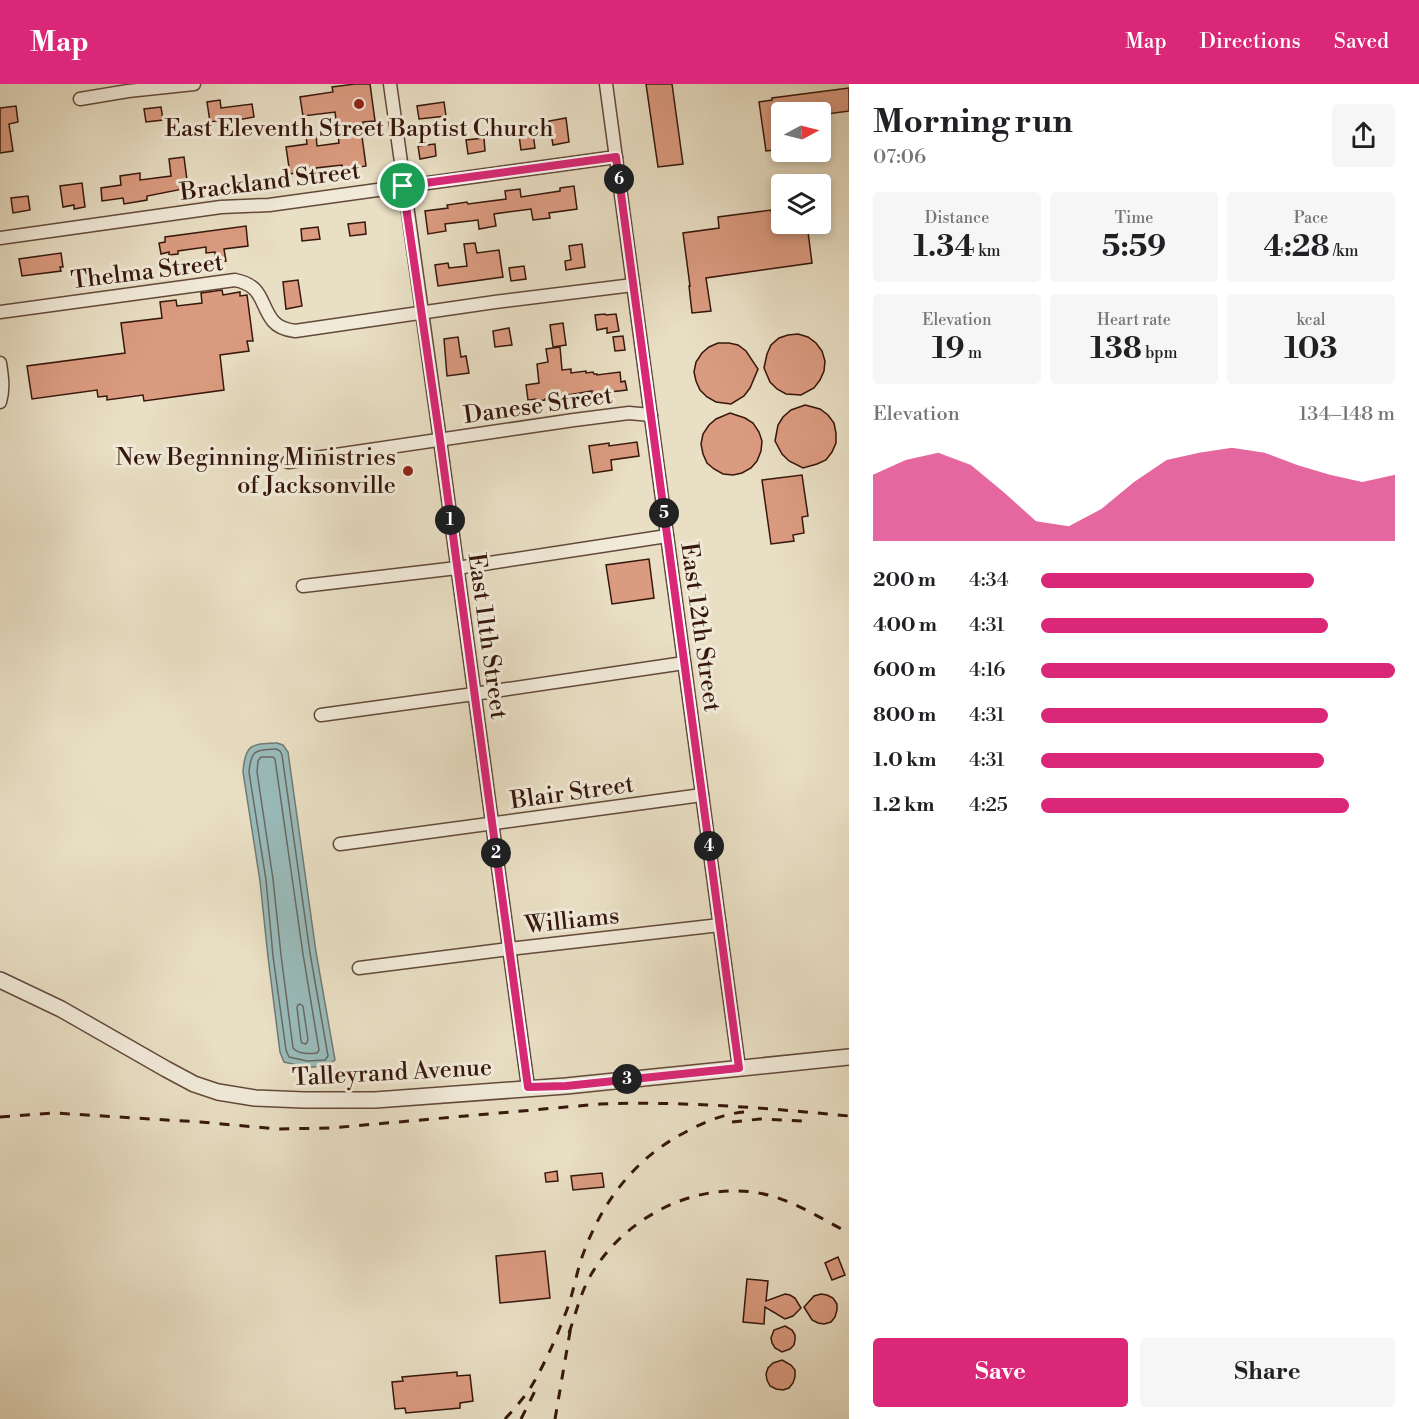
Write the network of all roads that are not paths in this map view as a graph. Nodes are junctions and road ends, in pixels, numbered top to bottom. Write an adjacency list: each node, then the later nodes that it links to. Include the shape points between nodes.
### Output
1 (194, 84): 4 (street)
2 (390, 84): 6 (street, East 11th Street)
3 (606, 84): 5 (street, East 12th Street)
4 (80, 99)
5 (616, 157): 6 (street, Brackland Street); 8 (street, East 12th Street)
6 (403, 186): 7 (street, Brackland Street); 10 (street, East 11th Street)
7 (0, 238)
8 (633, 285): 10 (street, Thelma Street); 13 (street, East 12th Street)
9 (0, 312): 10 (street, Thelma Street, via 235,280 257,291 274,323 295,332)
10 (422, 314): 14 (street, East 11th Street)
11 (0, 363): 12 (street)
12 (0, 402)
13 (651, 415): 14 (street, Danese Street, via 629,413); 16 (street, East 12th Street)
14 (440, 440): 15 (street, Danese Street); 17 (street, East 11th Street)
15 (288, 462)
16 (667, 536): 17 (street); 19 (street, East 12th Street)
17 (457, 568): 18 (street); 20 (street, East 11th Street)
18 (303, 586)
19 (684, 663): 20 (street); 22 (street, East 12th Street)
20 (474, 694): 21 (street); 23 (street, East 11th Street)
21 (321, 715)
22 (702, 795): 23 (street, Blair Street); 25 (street, East 12th Street)
23 (492, 824): 24 (street, Blair Street); 26 (street, East 11th Street)
24 (340, 844)
25 (720, 925): 26 (street, Williams); 30 (street, East 12th Street)
26 (509, 949): 27 (street, Williams); 31 (street, East 11th Street)
27 (358, 968)
28 (0, 980): 31 (street, Talleyrand Avenue, via 61,1009 166,1070 218,1092 255,1098 375,1100)
29 (849, 1058): 30 (street, Talleyrand Avenue)
30 (739, 1068): 31 (street, Talleyrand Avenue)
31 (528, 1087)

